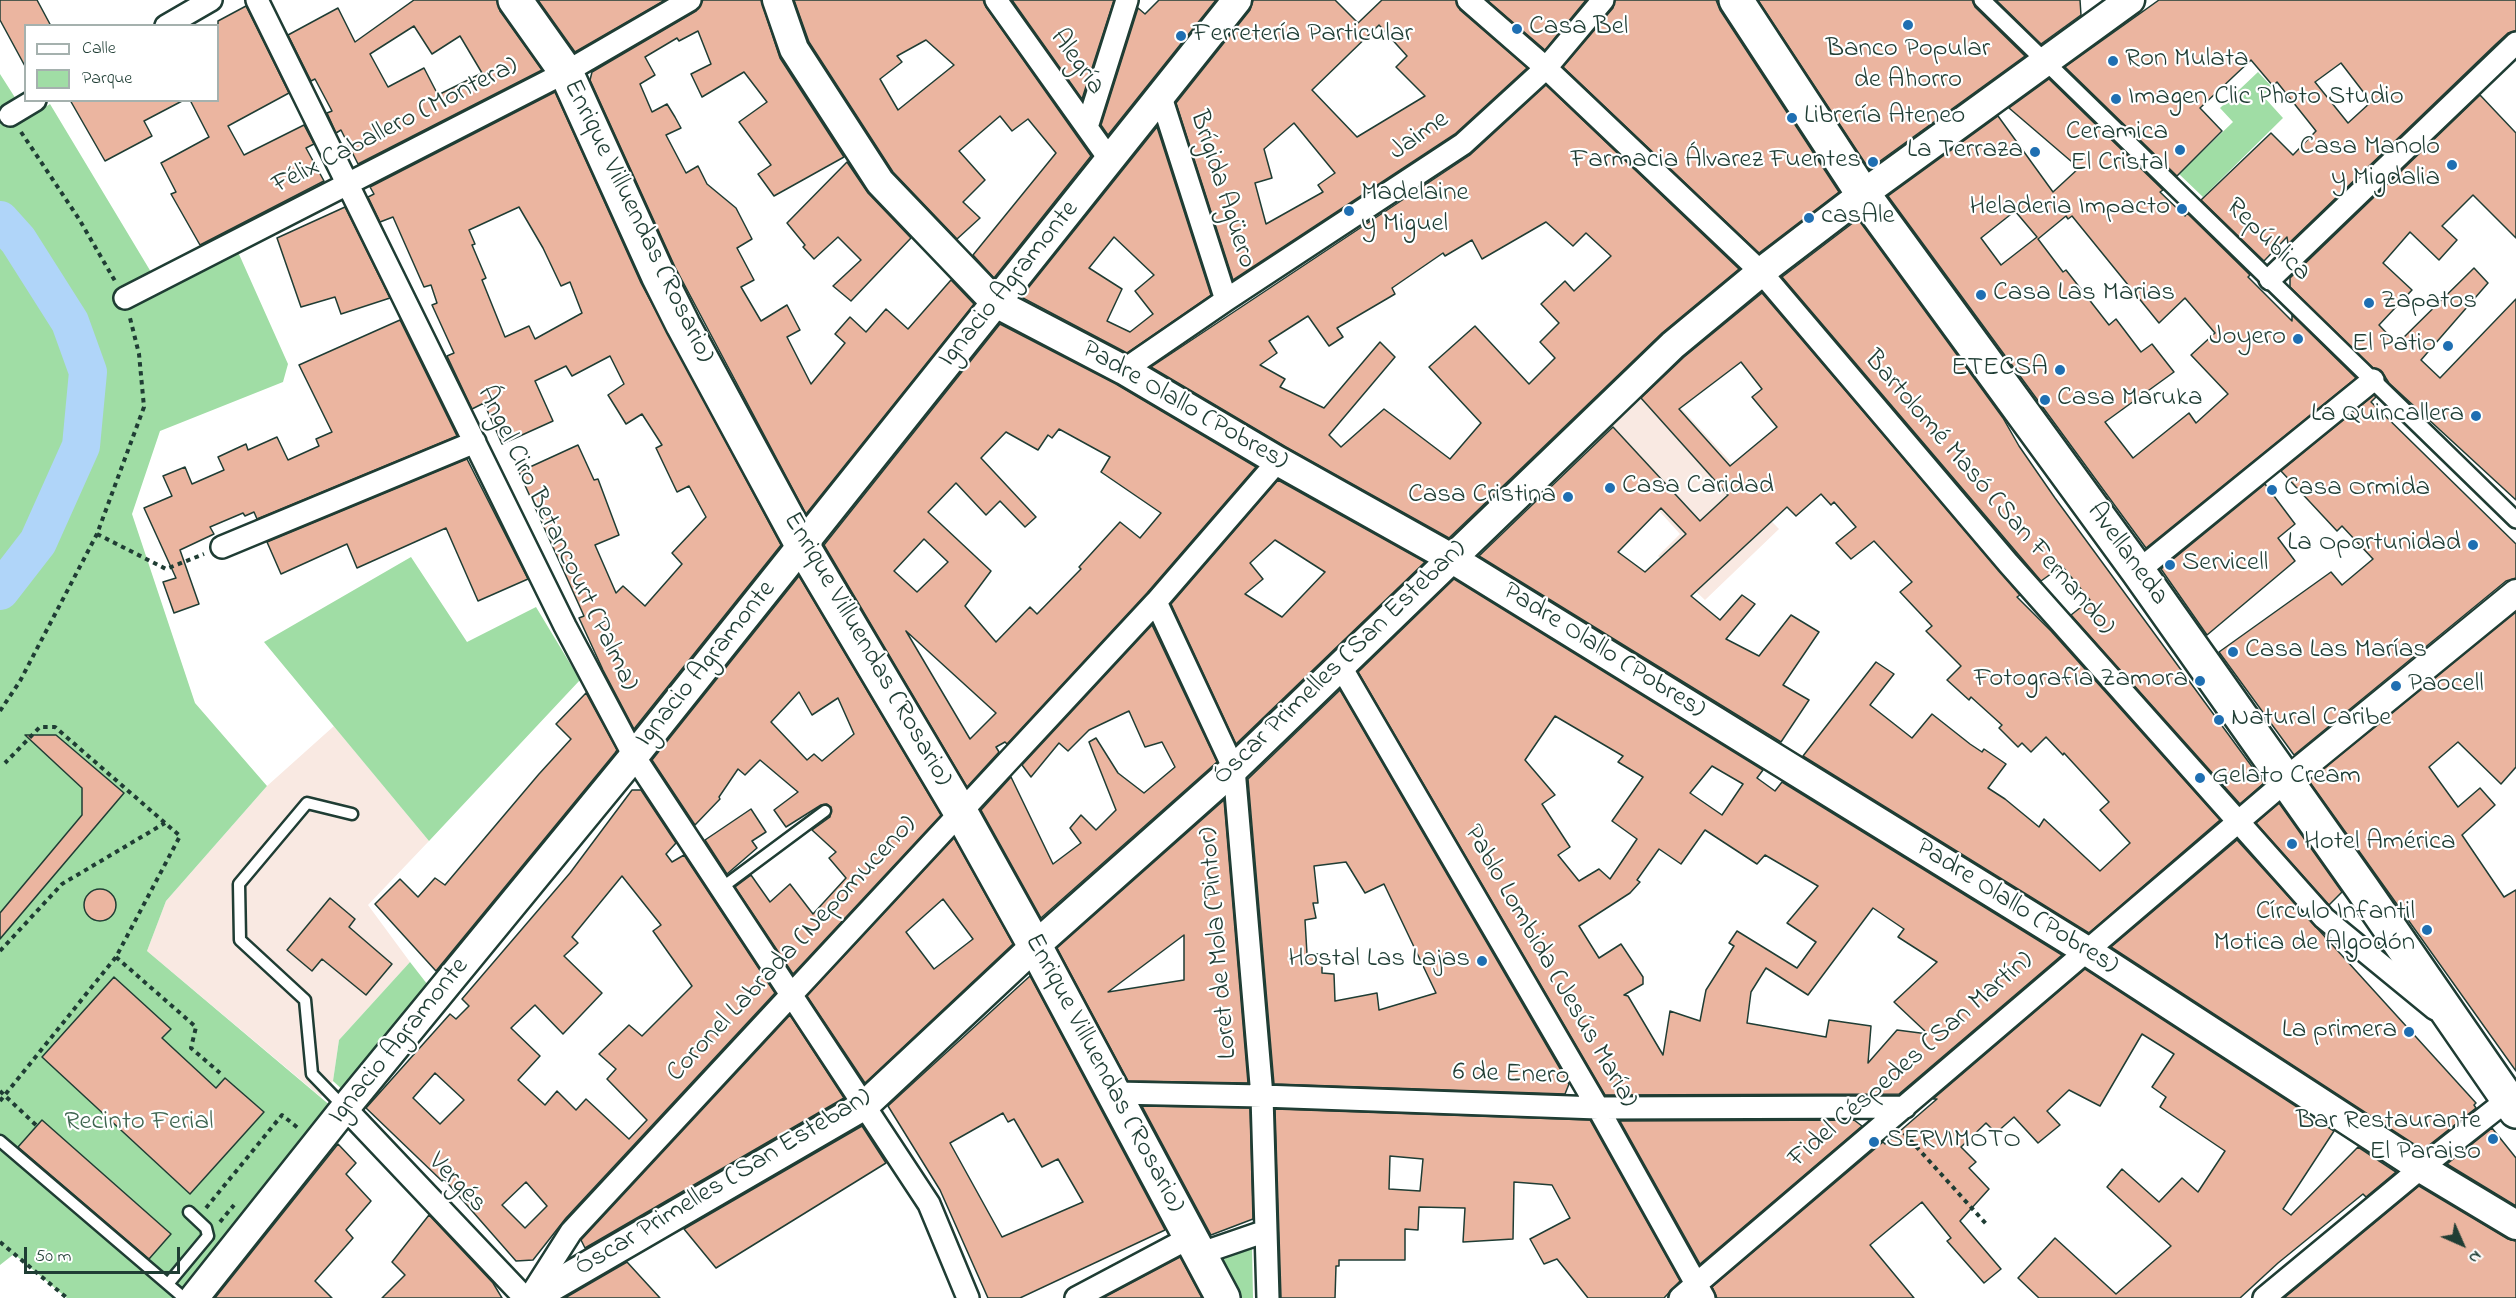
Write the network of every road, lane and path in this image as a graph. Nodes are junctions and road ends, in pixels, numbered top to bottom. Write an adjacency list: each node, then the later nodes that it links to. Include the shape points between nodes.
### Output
1 (211, 0): 15 (street)
2 (257, 0): 26 (street, Ángel Ciro Betancourt (Palma))
3 (515, 0): 20 (main road, Enrique Villuendas (Rosario))
4 (690, 0): 20 (street, Félix Caballero (Montera))
5 (777, 0): 32 (main road, Padre Olallo (Pobres), via 794,49 880,182)
6 (996, 0): 24 (street, Alegría)
7 (1127, 0): 24 (street)
8 (1236, 0): 21 (main road, Ignacio Agramonte)
9 (1468, 0): 19 (street, Bartolomé Masó (San Fernando))
10 (1603, 0): 19 (street, Jaime)
11 (1736, 0): 27 (main road, Avellaneda)
12 (1982, 0): 18 (street, República)
13 (2091, 0): 16 (main road)
14 (2130, 0): 16 (main road, Óscar Primelles (San Esteban))
15 (169, 24)
16 (2088, 30): 18 (main road, Óscar Primelles (San Esteban))
17 (2516, 42): 29 (street)
18 (2045, 60): 27 (main road, Óscar Primelles (San Esteban)); 29 (street, República)
19 (1546, 68): 28 (street, Bartolomé Masó (San Fernando)); 31 (street, Jaime, via 1463,144)
20 (566, 72): 26 (street, Félix Caballero (Montera)); 39 (main road, Enrique Villuendas (Rosario), via 658,275)
21 (1161, 97): 25 (main road, Ignacio Agramonte); 31 (street, Brígida Agüero)
22 (32, 102): 23 (street)
23 (10, 115): 30 (path, via 79,219)
24 (1087, 127): 25 (street, Alegría)
25 (1110, 160): 32 (main road, Ignacio Agramonte)
26 (349, 184): 30 (street, Félix Caballero (Montera)); 35 (street, Ángel Ciro Betancourt (Palma))
27 (1863, 194): 28 (main road, Óscar Primelles (San Esteban)); 42 (main road, Avellaneda)
28 (1761, 272): 41 (main road, Óscar Primelles (San Esteban), via 1673,345); 54 (street, Bartolomé Masó (San Fernando), via 2008,563)
29 (2270, 279): 34 (street, República)
30 (125, 298): 38 (path, via 139,354 144,407)
31 (1226, 300): 33 (street, Jaime)
32 (996, 303): 33 (main road, Padre Olallo (Pobres)); 39 (main road, Ignacio Agramonte)
33 (1124, 370): 36 (main road, Padre Olallo (Pobres))
34 (2373, 380): 37 (street, República); 42 (street)
35 (476, 442): 40 (street); 47 (street, Ángel Ciro Betancourt (Palma), via 565,626)
36 (1278, 461): 41 (main road, Padre Olallo (Pobres)); 44 (street, Coronel Labrada (Nepomuceno))
37 (2516, 520)
38 (98, 534): 40 (path, via 166,569); 46 (path)
39 (802, 545): 47 (main road, Ignacio Agramonte); 52 (main road, Enrique Villuendas (Rosario))
40 (222, 547)
41 (1451, 558): 45 (main road, Óscar Primelles (San Esteban)); 59 (main road, Padre Olallo (Pobres))
42 (2138, 571): 50 (main road, Avellaneda)
43 (2516, 593): 50 (street, Fidel Céspedes (San Martín))
44 (1156, 602): 49 (street, Loret de Mola (Pintor)); 52 (street, Coronel Labrada (Nepomuceno))
45 (1341, 667): 49 (main road, Óscar Primelles (San Esteban)); 72 (street, Pablo Lombida (Jesús María))
46 (0, 711)
47 (634, 756): 56 (street, Ángel Ciro Betancourt (Palma)); 71 (main road, Ignacio Agramonte)
48 (5, 763): 55 (path, via 40,727 55,727)
49 (1234, 769): 57 (main road, Óscar Primelles (San Esteban)); 67 (street, Loret de Mola (Pintor))
50 (2286, 780): 54 (street, Fidel Céspedes (San Martín)); 62 (main road, Avellaneda)
51 (825, 811): 56 (lane)
52 (960, 811): 57 (main road, Enrique Villuendas (Rosario)); 61 (street, Coronel Labrada (Nepomuceno))
53 (352, 814): 71 (lane, via 307,803 239,884 240,940 305,1000 312,1074)
54 (2236, 822): 59 (street, Fidel Céspedes (San Martín)); 62 (street, Bartolomé Masó (San Fernando), via 2324,918)
55 (165, 823): 58 (path, via 62,884); 60 (path, via 180,836)
56 (720, 889): 61 (street, Ángel Ciro Betancourt (Palma))
57 (1035, 946): 65 (main road, Enrique Villuendas (Rosario)); 70 (main road, Óscar Primelles (San Esteban))
58 (0, 951)
59 (2087, 951): 73 (street, Fidel Céspedes (San Martín)); 77 (main road, Padre Olallo (Pobres))
60 (116, 957): 63 (path, via 196,1027 191,1048); 66 (path)
61 (791, 997): 70 (street, Ángel Ciro Betancourt (Palma)); 90 (street, Coronel Labrada (Nepomuceno), via 571,1232)
62 (2459, 1028): 69 (main road, Avellaneda)
63 (220, 1073)
64 (0, 1091): 66 (path)
65 (1115, 1093): 67 (street, 6 de Enero); 84 (main road, Enrique Villuendas (Rosario))
66 (4, 1096): 68 (path); 74 (path)
67 (1262, 1096): 72 (street, 6 de Enero); 82 (street, Loret de Mola (Pintor))
68 (0, 1101)
69 (2513, 1101): 77 (street)
70 (865, 1105): 90 (main road, Óscar Primelles (San Esteban)); 91 (street, Ángel Ciro Betancourt (Palma), via 929,1204)
71 (345, 1108): 89 (main road, Ignacio Agramonte); 90 (street, Vergés)
72 (1598, 1108): 73 (street, 6 de Enero); 86 (street, Pablo Lombida (Jesús María))
73 (1898, 1113): 81 (path); 86 (street, Fidel Céspedes (San Martín))
74 (37, 1126)
75 (298, 1128): 79 (path, via 282,1115 205,1209)
76 (0, 1141): 85 (lane)
77 (2421, 1168): 80 (main road, Padre Olallo (Pobres)); 96 (street)
78 (189, 1212): 85 (lane, via 206,1228 208,1236)
79 (220, 1221)
80 (2516, 1225)
81 (1988, 1226)
82 (1266, 1231): 84 (street); 94 (street, Loret de Mola (Pintor))
83 (0, 1242): 87 (path)
84 (1194, 1246): 92 (street); 93 (main road, Enrique Villuendas (Rosario))
85 (168, 1284): 88 (lane)
86 (1700, 1291): 95 (street, Fidel Céspedes (San Martín))
87 (67, 1298)
88 (184, 1298)
89 (194, 1298)
90 (529, 1298)
91 (968, 1298)
92 (1077, 1298)
93 (1223, 1298)
94 (1268, 1298)
95 (1680, 1298)
96 (2264, 1298)

